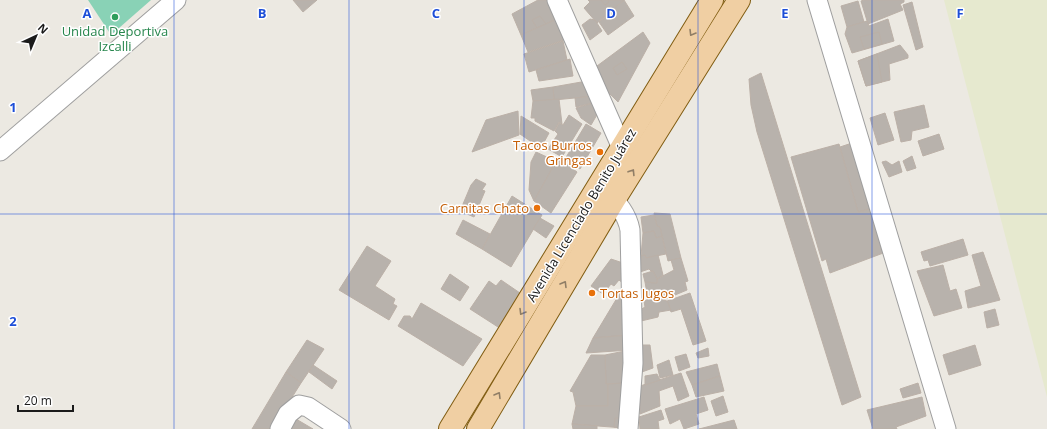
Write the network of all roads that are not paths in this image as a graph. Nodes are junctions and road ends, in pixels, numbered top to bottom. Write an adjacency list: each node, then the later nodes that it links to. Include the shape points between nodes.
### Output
1 (176, 0): 7 (street)
2 (557, 0): 6 (street)
3 (712, 0): 6 (main road, Avenida Licenciado Benito Juárez, one-way to 6)
4 (739, 0): 9 (main road, Avenida Licenciado Benito Juárez, one-way to 4)
5 (817, 0): 15 (street)
6 (622, 148): 8 (main road, Avenida Licenciado Benito Juárez)
7 (0, 151)
8 (600, 184): 9 (street); 12 (main road, Avenida Licenciado Benito Juárez, one-way to 12)
9 (614, 200): 13 (main road, Avenida Licenciado Benito Juárez, one-way to 9); 14 (street, via 628,220 630,230 633,363)
10 (280, 429): 11 (street, via 288,414 299,405 308,407)
11 (341, 429)
12 (450, 429)
13 (478, 429)
14 (628, 429)
15 (946, 429)

